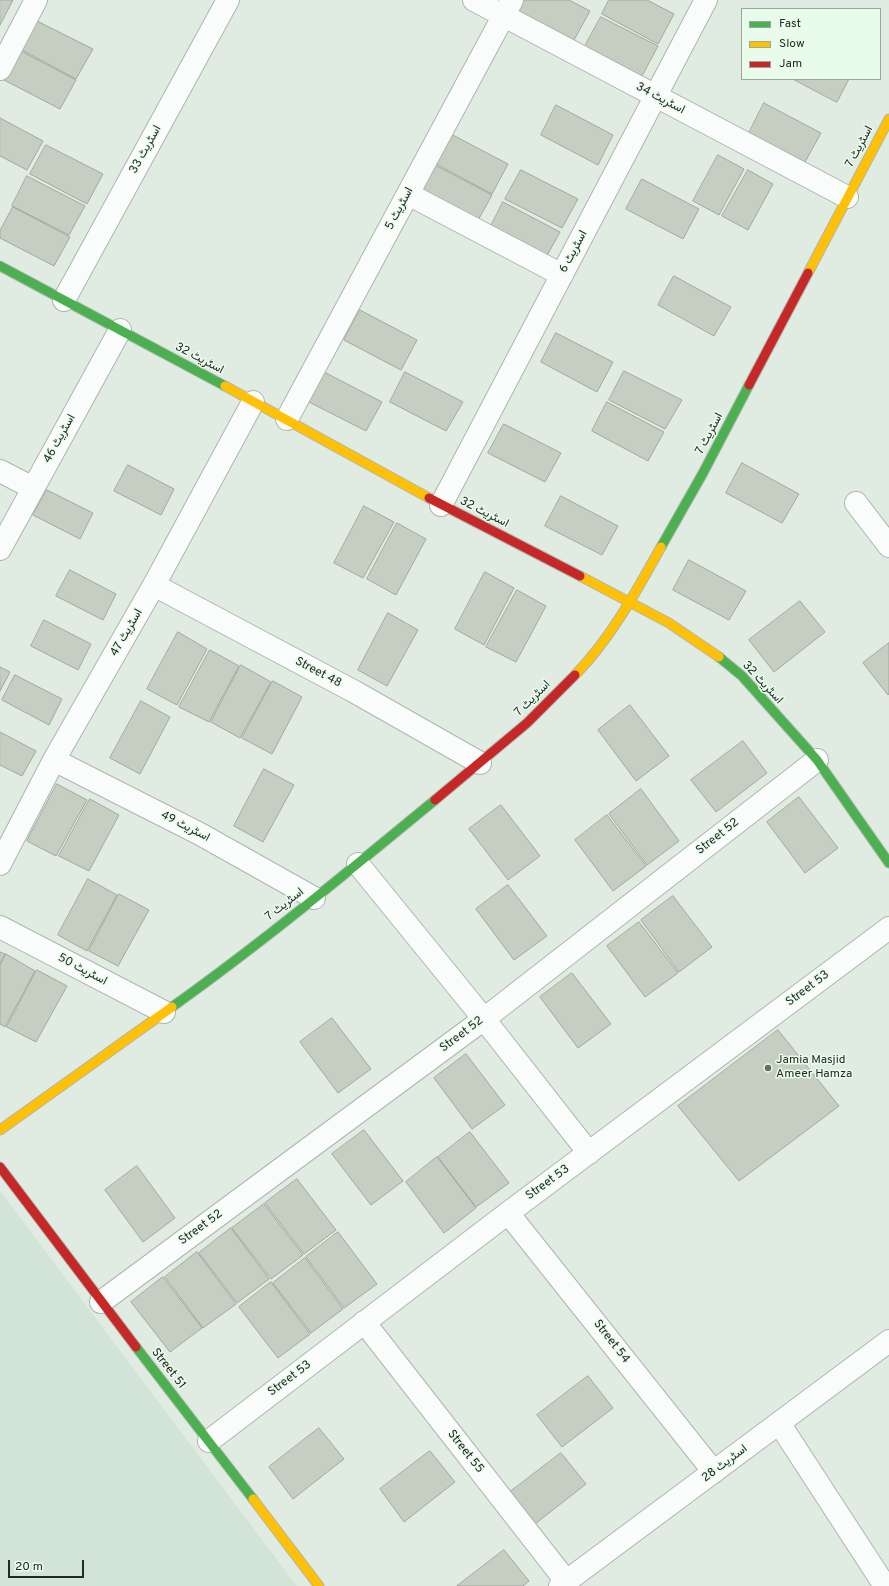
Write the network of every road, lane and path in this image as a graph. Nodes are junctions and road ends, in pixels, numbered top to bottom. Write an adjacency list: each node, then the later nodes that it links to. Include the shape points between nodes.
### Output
1 (36, 0): 6 (street)
2 (228, 0): 13 (street, اسٹریٹ 33)
3 (474, 0): 5 (street, اسٹریٹ 34)
4 (706, 0): 7 (street, اسٹریٹ 6)
5 (508, 8): 7 (street, اسٹریٹ 34); 9 (street, اسٹریٹ 5)
6 (2, 59)
7 (656, 96): 10 (street, اسٹریٹ 34); 12 (street, اسٹریٹ 6)
8 (889, 119): 10 (street, اسٹریٹ 7)
9 (408, 194): 12 (street); 16 (street, اسٹریٹ 5)
10 (847, 198): 24 (street, اسٹریٹ 7, via 703,473)
11 (0, 266): 13 (street, اسٹریٹ 32)
12 (562, 275): 20 (street, اسٹریٹ 6)
13 (64, 300): 14 (street, اسٹریٹ 32)
14 (120, 330): 15 (street, اسٹریٹ 32); 18 (street, اسٹریٹ 46)
15 (253, 402): 16 (street, اسٹریٹ 32); 23 (street, اسٹریٹ 47)
16 (287, 419): 20 (street, اسٹریٹ 32)
17 (0, 471): 18 (street)
18 (33, 488): 22 (street, اسٹریٹ 46)
19 (856, 503): 21 (street)
20 (441, 505): 24 (street, اسٹریٹ 32)
21 (889, 546)
22 (0, 549)
23 (154, 585): 25 (street, اسٹریٹ 47); 27 (street, Street 48, via 355,692)
24 (630, 602): 26 (street, اسٹریٹ 32, via 674,627 731,667); 27 (street, اسٹریٹ 7, via 582,667 527,723)
25 (54, 760): 29 (street, اسٹریٹ 47); 31 (street, اسٹریٹ 49, via 200,834)
26 (817, 760): 28 (street, اسٹریٹ 32); 35 (street, Street 52)
27 (480, 763): 30 (street, اسٹریٹ 7)
28 (889, 863)
29 (0, 864)
30 (358, 864): 31 (street, اسٹریٹ 7); 35 (street)
31 (314, 898): 34 (street, اسٹریٹ 7)
32 (0, 927): 34 (street, اسٹریٹ 50)
33 (889, 928): 37 (street, Street 53)
34 (164, 1012): 36 (street, اسٹریٹ 7)
35 (484, 1019): 37 (street); 40 (street, Street 52)
36 (0, 1130)
37 (589, 1153): 39 (street, Street 53)
38 (0, 1167): 40 (street, Street 51)
39 (508, 1213): 41 (street, Street 53); 45 (street, Street 54)
40 (101, 1302): 44 (street, Street 51)
41 (364, 1322): 44 (street, Street 53); 46 (street, Street 55)
42 (889, 1341): 43 (street, اسٹریٹ 28)
43 (779, 1423): 45 (street, اسٹریٹ 28); 47 (street)
44 (209, 1440): 48 (street, Street 51)
45 (714, 1472): 46 (street, اسٹریٹ 28)
46 (563, 1584)
47 (882, 1585)
48 (319, 1586)

